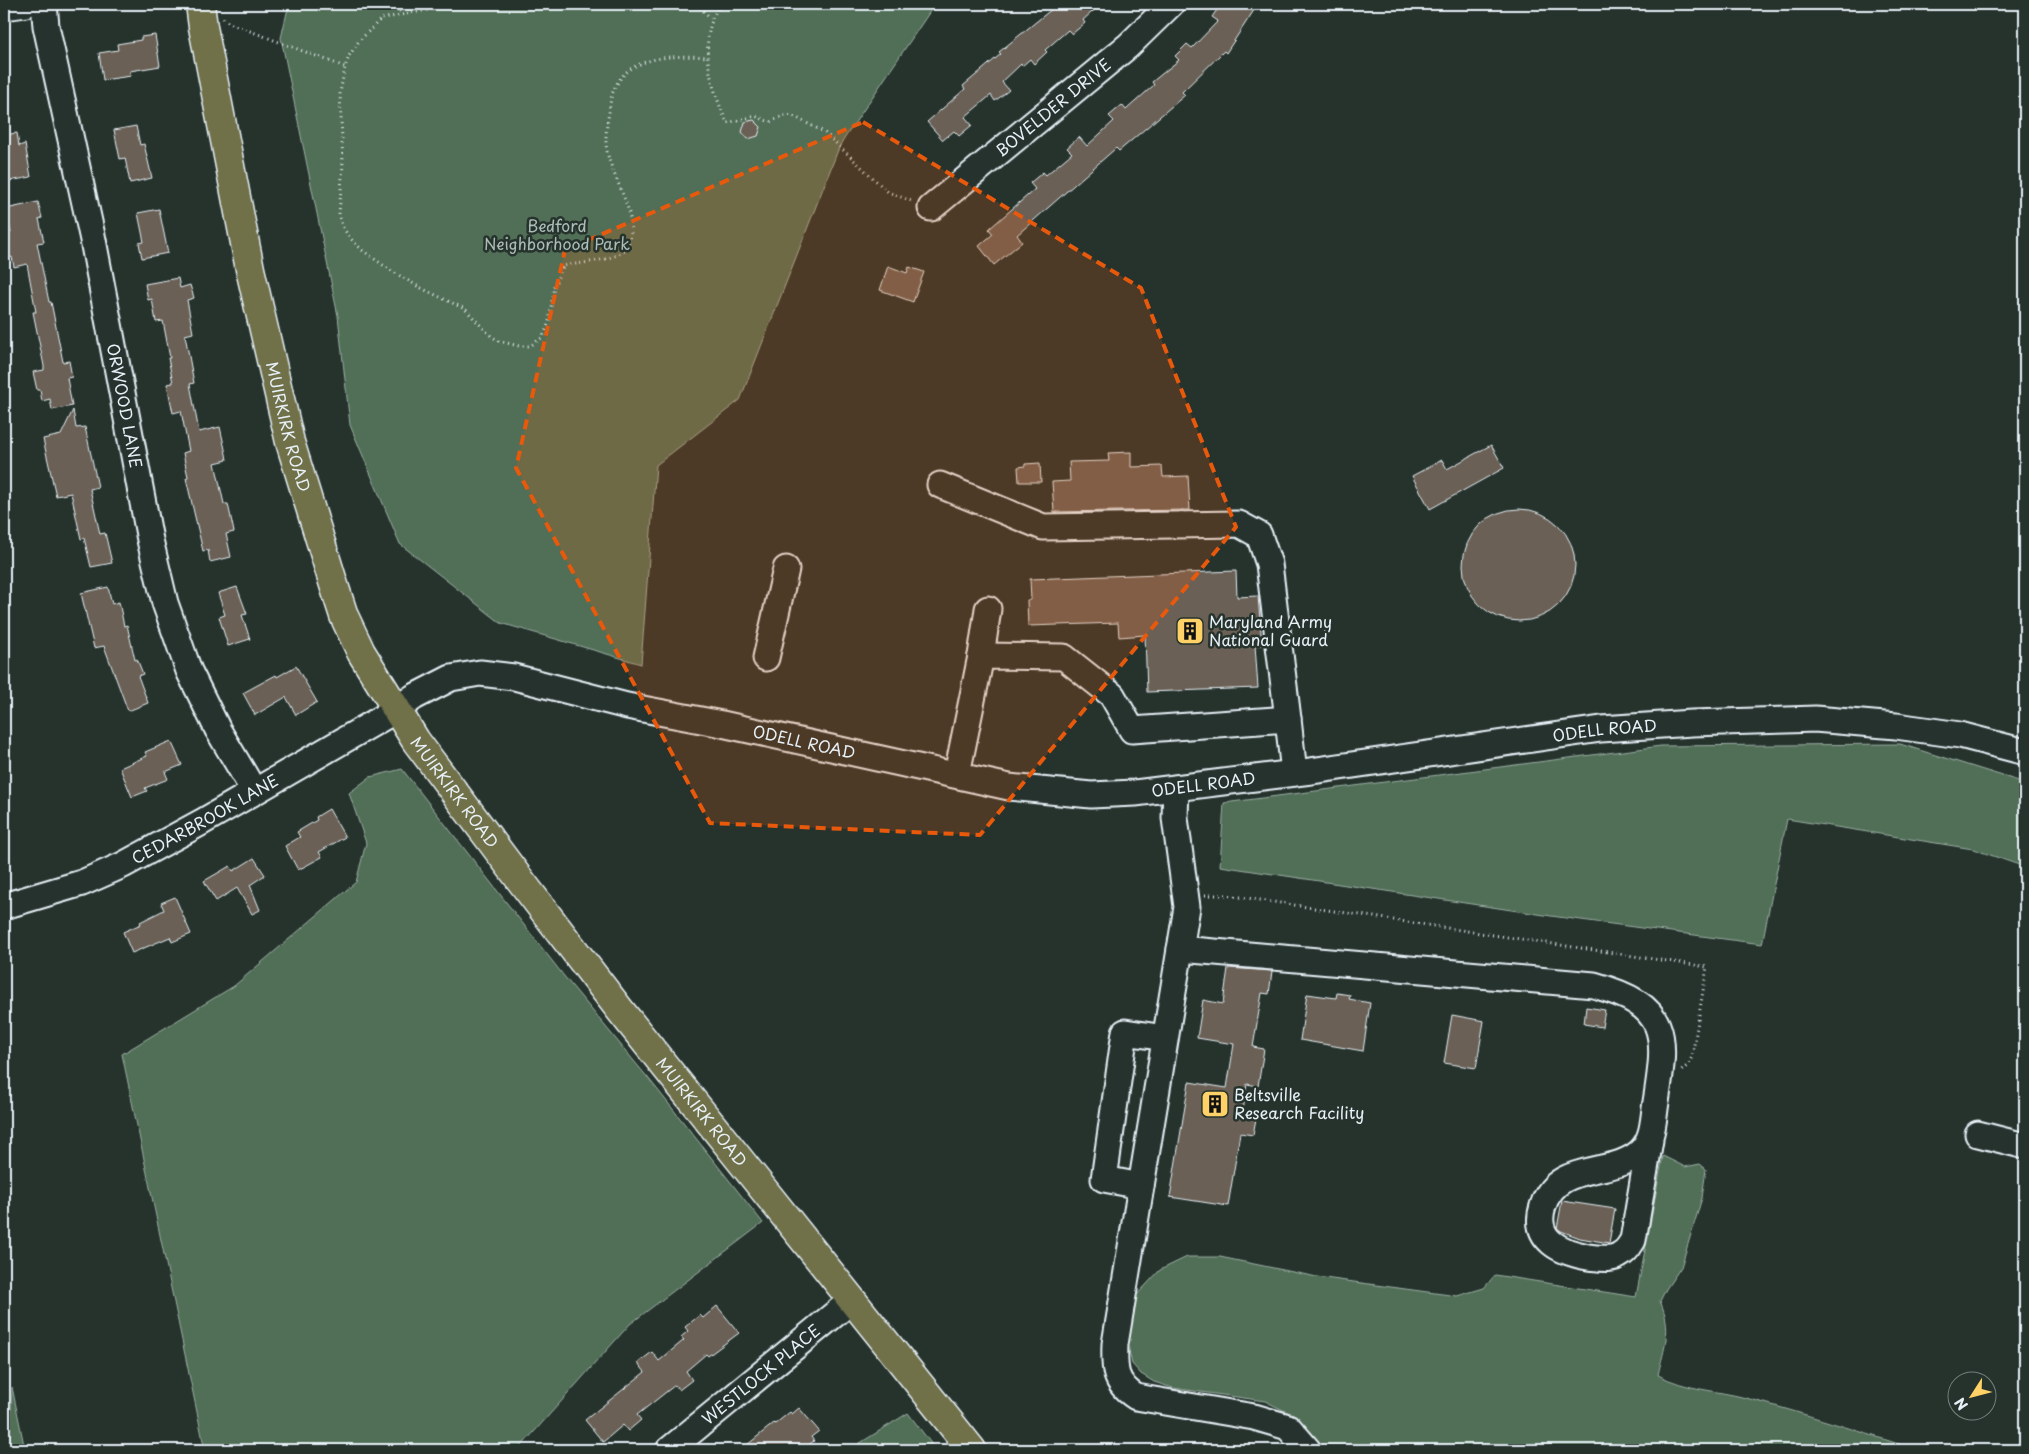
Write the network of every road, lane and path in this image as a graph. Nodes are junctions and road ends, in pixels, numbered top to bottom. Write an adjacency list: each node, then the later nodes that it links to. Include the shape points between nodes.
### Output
1 (26, 4): 10 (street)
2 (44, 4): 28 (street, ORWOOD LANE, via 165,603 189,671 218,730)
3 (392, 4): 12 (path)
4 (457, 4): 12 (path)
5 (490, 4): 6 (path)
6 (503, 4)
7 (696, 4): 13 (path)
8 (720, 4): 13 (path)
9 (1172, 4): 16 (street, BOVELDER DRIVE, via 1128,46)
10 (4, 7)
11 (212, 10): 15 (path, via 229,23); 22 (main road, MUIRKIRK ROAD, via 203,27 250,269 290,442 344,616 361,652)
12 (403, 13): 15 (path, via 381,19 374,25 359,42)
13 (713, 20): 14 (path)
14 (706, 57): 15 (path, via 662,56 628,70 617,83 607,124 606,147 627,206 630,239 624,250 611,258 563,266 554,286 549,322 543,337 530,346 518,346 491,336 465,309 419,287 362,250 342,226 339,214 343,165 340,92); 16 (path, via 713,92 727,123 755,116 770,122 785,115 793,116 824,132 888,192)
15 (345, 67)
16 (930, 208)
17 (940, 485): 23 (street, via 1043,527 1239,524 1259,535 1269,564)
18 (786, 569): 21 (street)
19 (988, 609): 20 (street)
20 (980, 656): 23 (street, via 1064,657 1112,695 1132,730); 26 (street)
21 (766, 658)
22 (396, 710): 26 (street, ODELL ROAD, via 451,678 480,673 514,677 627,706); 28 (street, CEDARBROOK LANE); 38 (main road, MUIRKIRK ROAD, via 466,808 620,1010)
23 (1288, 719): 25 (street)
24 (2025, 752): 25 (street, ODELL ROAD, via 1960,735 1815,719 1601,729)
25 (1294, 773): 27 (street, ODELL ROAD)
26 (957, 774): 27 (street, ODELL ROAD, via 1010,787 1091,795)
27 (1176, 788): 29 (street, via 1175,818)
28 (254, 791): 30 (street, CEDARBROOK LANE, via 124,865 82,883)
29 (1186, 899): 31 (street); 33 (path, via 1210,894 1227,895 1707,968 1692,1057 1680,1072)
30 (4, 906)
31 (1180, 948): 32 (street); 33 (street, via 1594,985 1620,992 1655,1018 1662,1038)
32 (1165, 1038): 37 (street); 37 (street, via 1125,1032 1104,1179)
33 (1661, 1072): 35 (street)
34 (1978, 1134): 36 (street)
35 (1650, 1140): 35 (street, via 1631,1159 1566,1178 1553,1188 1541,1216 1545,1236 1558,1248 1600,1258 1612,1258 1626,1250 1633,1240)
36 (2025, 1146)
37 (1141, 1186): 41 (street, via 1115,1344 1114,1368 1124,1389 1136,1397 1254,1417 1288,1427)
38 (852, 1300): 39 (street, WESTLOCK PLACE); 40 (main road, MUIRKIRK ROAD)
39 (669, 1450)
40 (972, 1450)
41 (1308, 1450)

